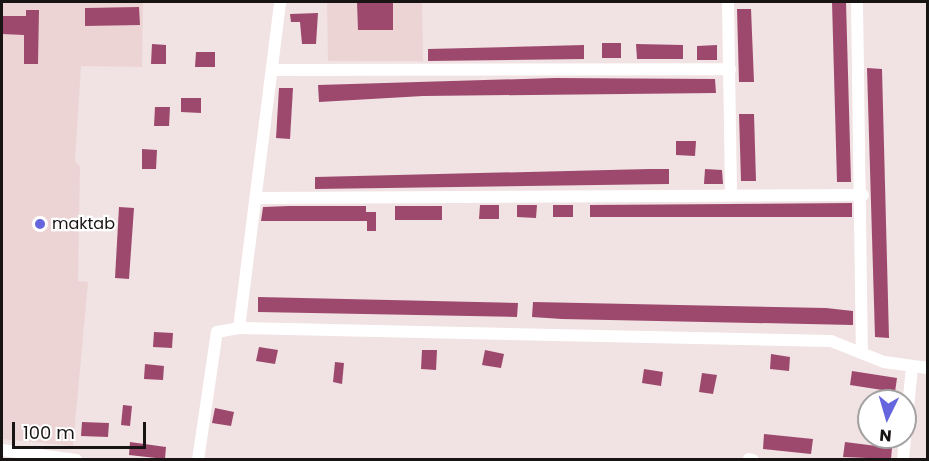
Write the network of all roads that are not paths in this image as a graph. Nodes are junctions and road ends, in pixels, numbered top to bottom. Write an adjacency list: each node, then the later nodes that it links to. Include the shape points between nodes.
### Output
1 (280, 2): 5 (street)
2 (728, 2): 4 (street)
3 (857, 2): 7 (street)
4 (730, 69): 5 (street); 6 (street)
5 (272, 70): 8 (street)
6 (731, 195): 7 (street); 8 (street)
7 (864, 195): 10 (street)
8 (256, 198): 9 (street)
9 (239, 328): 10 (street, via 831,341); 15 (street, via 217,332)
10 (862, 351): 11 (street)
11 (912, 367): 12 (street); 16 (street)
12 (927, 368)
13 (2, 450): 14 (street)
14 (76, 459)
15 (198, 459)
16 (903, 459)

